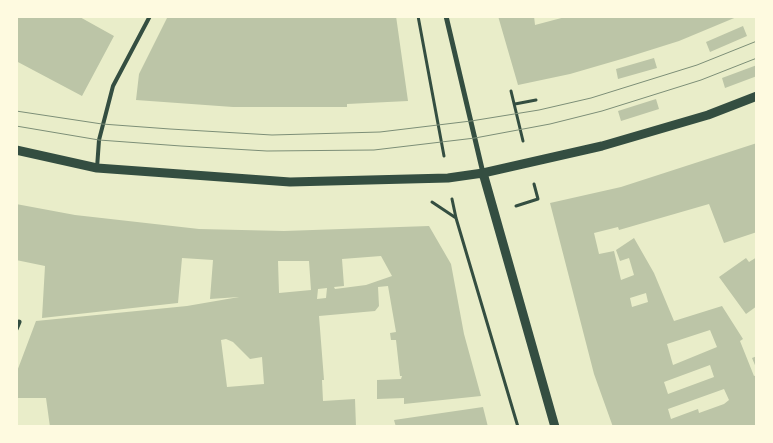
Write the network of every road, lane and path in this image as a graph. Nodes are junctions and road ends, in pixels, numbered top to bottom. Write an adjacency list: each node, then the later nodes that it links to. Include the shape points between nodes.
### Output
1 (150, 16): 8 (lane, via 113,86 99,140)
2 (418, 16): 10 (path)
3 (446, 16): 9 (street)
4 (757, 96): 9 (street, via 708,115 602,146)
5 (536, 100): 6 (path)
6 (514, 104)
7 (16, 150): 8 (street)
8 (97, 168): 10 (street, via 290,182)
9 (484, 172): 10 (street); 14 (street)
10 (448, 178): 13 (path, via 456,218)
11 (19, 322): 12 (street)
12 (16, 329)
13 (518, 427)
14 (555, 427)

